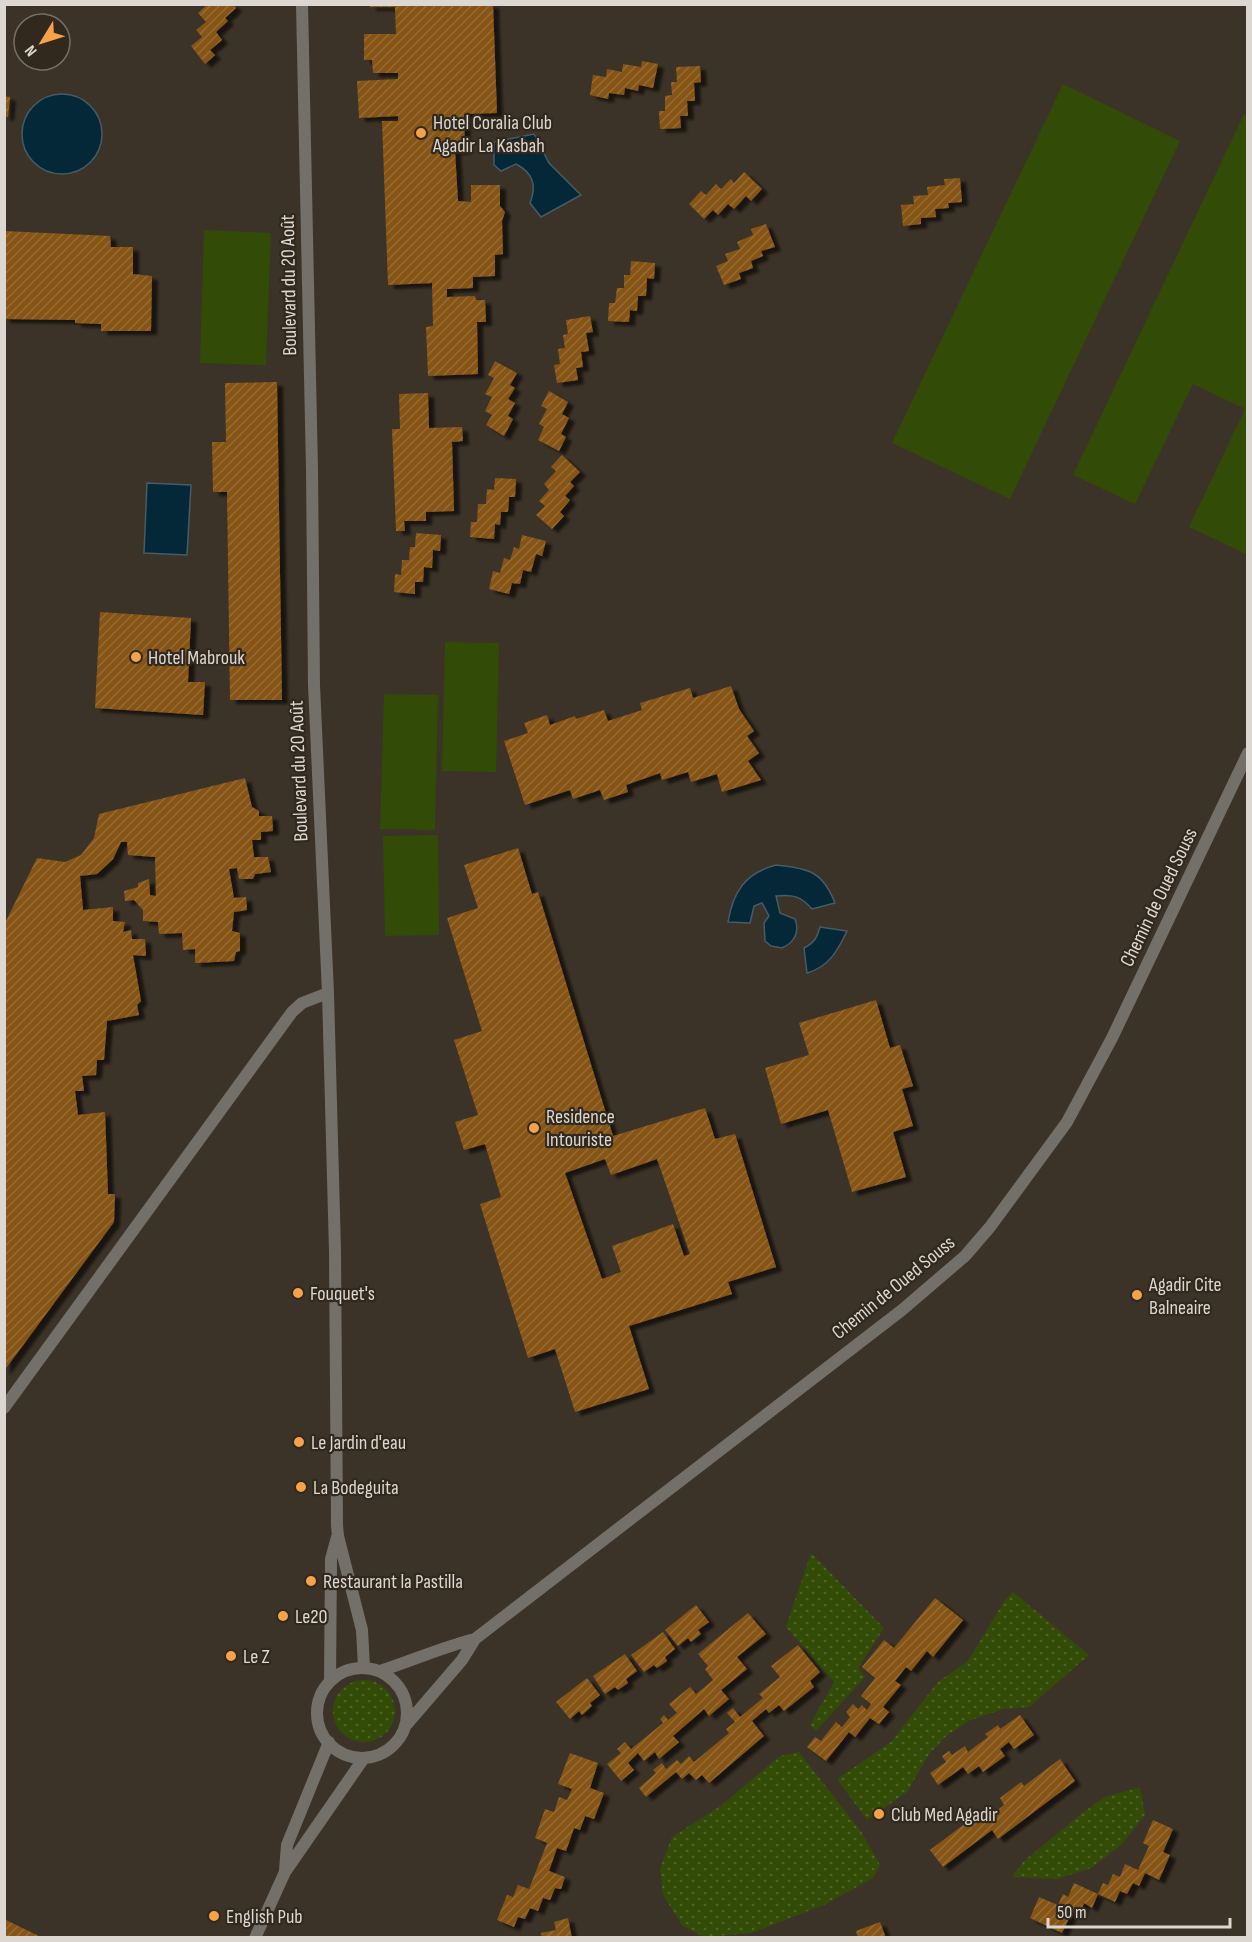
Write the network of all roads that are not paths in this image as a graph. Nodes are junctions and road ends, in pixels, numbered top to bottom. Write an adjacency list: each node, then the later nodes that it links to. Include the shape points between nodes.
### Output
1 (302, 4): 3 (street, Boulevard du 20 Août, via 314,686)
2 (1248, 753): 6 (street, Chemin de Oued Souss, via 1112,1038 1067,1122 965,1256 902,1310)
3 (328, 993): 4 (street, via 292,1012); 5 (street, Boulevard du 20 Août)
4 (4, 1408)
5 (338, 1536): 7 (street, Boulevard du 20 Août, via 362,1630); 9 (street, Boulevard du 20 Août, via 331,1559)
6 (475, 1639): 8 (street, Chemin de Oued Souss); 10 (street, Chemin de Oued Souss, via 462,1660)
7 (364, 1667): 8 (street); 9 (street, via 351,1668)
8 (380, 1671): 10 (street, via 400,1687 407,1705)
9 (330, 1681): 11 (street, via 317,1708 322,1732)
10 (406, 1724): 12 (street, via 391,1748)
11 (329, 1742): 12 (street, via 345,1754); 13 (street, via 287,1845)
12 (364, 1758): 13 (street)
13 (285, 1872): 14 (street)
14 (255, 1938)

